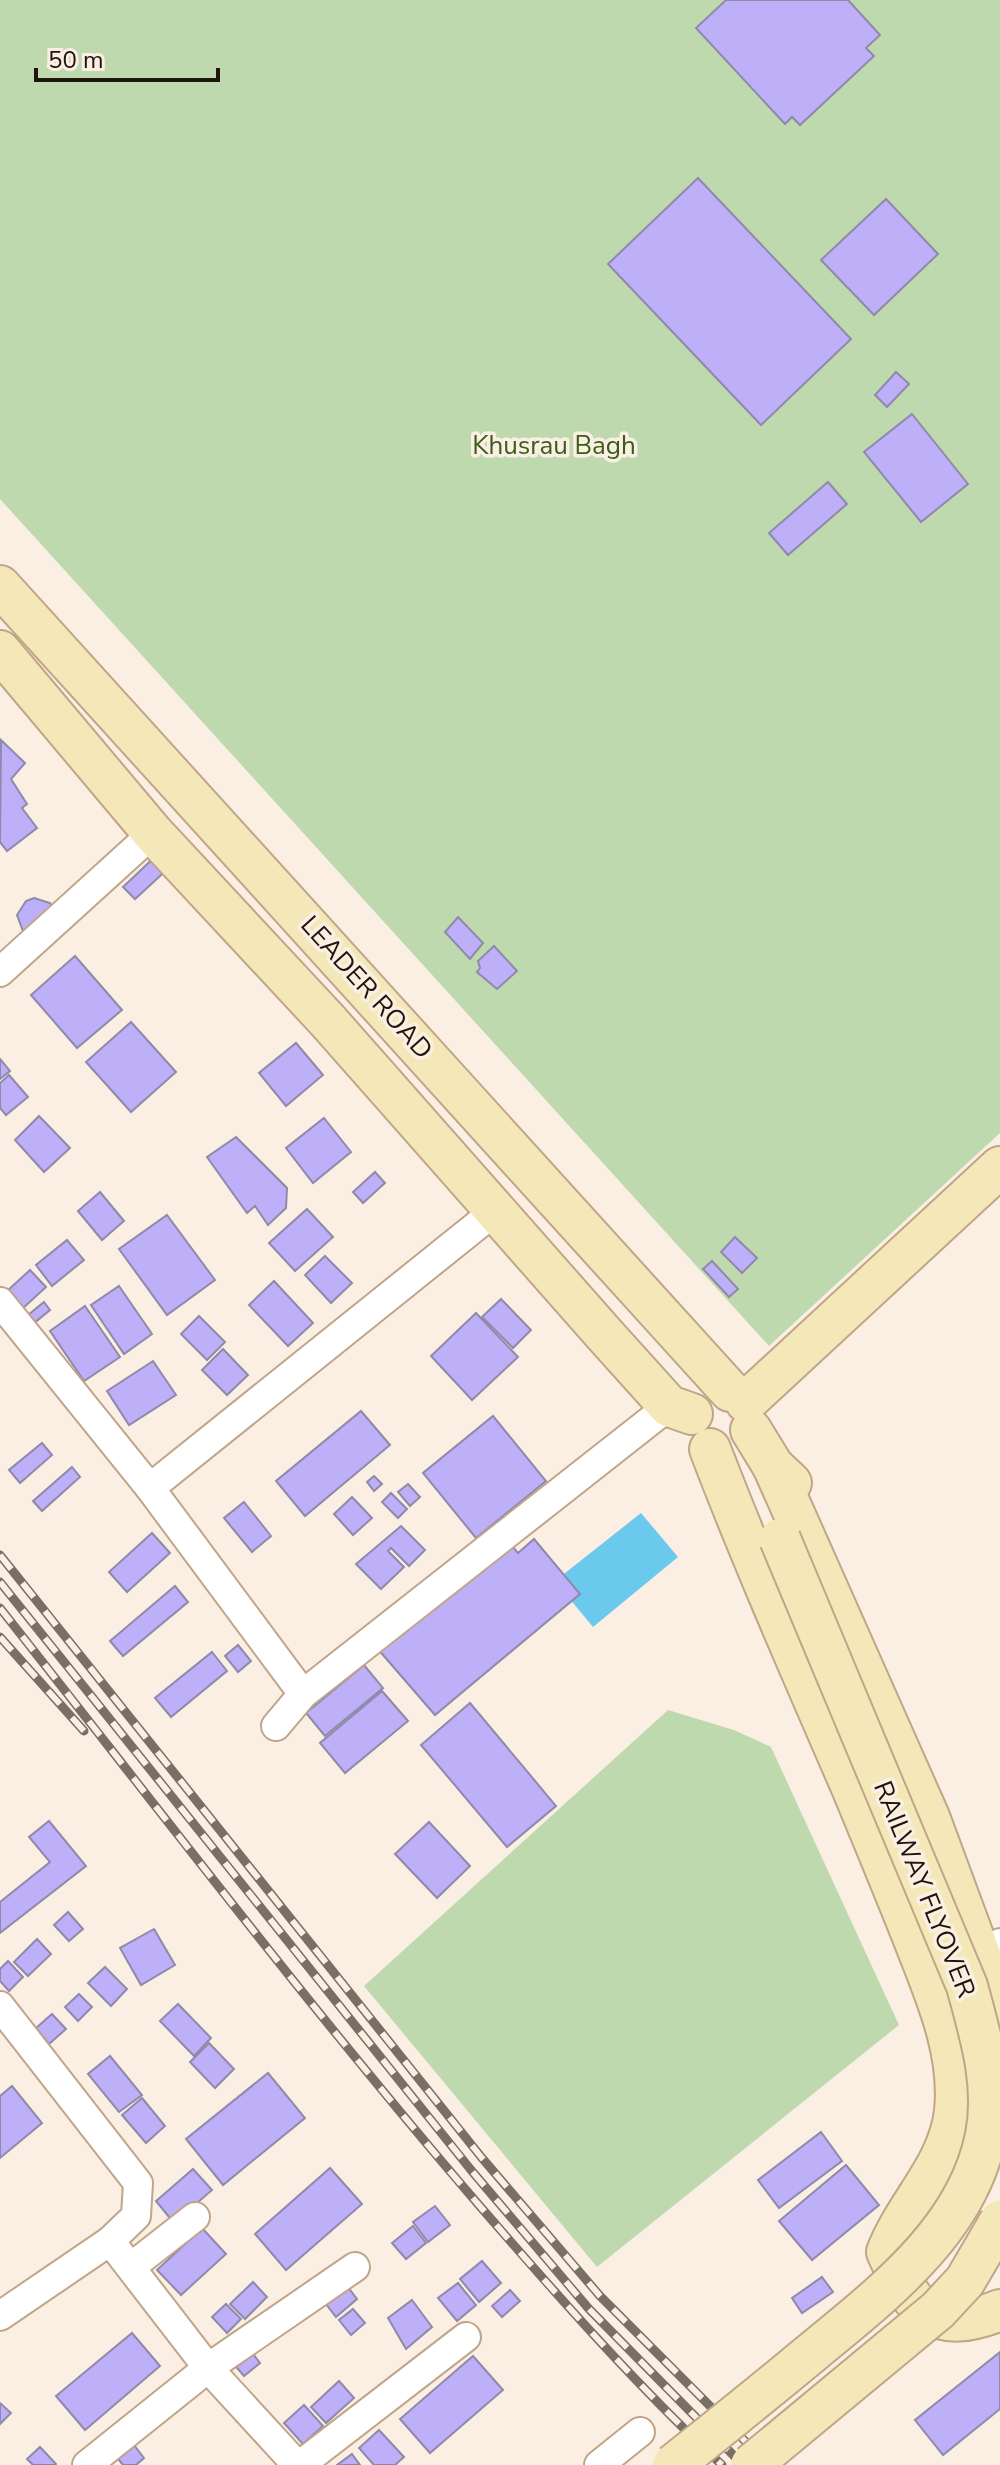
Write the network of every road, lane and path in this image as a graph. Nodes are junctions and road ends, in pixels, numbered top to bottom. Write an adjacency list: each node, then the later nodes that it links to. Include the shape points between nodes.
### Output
1 (0, 586): 9 (main road, LEADER ROAD)
2 (0, 651): 3 (main road, LEADER ROAD)
3 (153, 833): 4 (street); 6 (main road, LEADER ROAD)
4 (0, 972)
5 (1000, 1167): 9 (main road)
6 (495, 1211): 8 (main road, LEADER ROAD); 11 (street)
7 (0, 1302): 11 (street)
8 (681, 1410): 9 (main road, LEADER ROAD, via 695,1435); 13 (street)
9 (734, 1424): 10 (main road); 12 (main road, RAILWAY FLYOVER, via 750,1474); 23 (main road, via 949,2038 956,2074 955,2113 946,2148 887,2252 919,2306 949,2324)
10 (773, 1466): 12 (main road, RAILWAY FLYOVER); 15 (main road, via 804,1495 864,1600)
11 (150, 1488): 13 (street)
12 (790, 1535): 17 (main road, RAILWAY FLYOVER, via 867,1671 929,1817); 31 (main road, RAILWAY FLYOVER, bridge, via 967,1986 990,2091 987,2134 955,2210 926,2249 885,2292)
13 (303, 1694): 14 (street)
14 (276, 1726)
15 (999, 1946)
16 (0, 2006): 20 (street, via 138,2183 136,2216)
17 (1000, 2009)
18 (195, 2217): 21 (street)
19 (1000, 2221): 32 (main road, bridge, via 965,2281 938,2310)
20 (110, 2241): 21 (street); 24 (street)
21 (131, 2267): 26 (street)
22 (355, 2267): 26 (street)
23 (1000, 2310)
24 (0, 2316)
25 (466, 2337): 29 (street)
26 (208, 2368): 28 (street); 29 (street)
27 (640, 2432): 30 (street)
28 (87, 2465)
29 (298, 2465)
30 (599, 2465)
31 (673, 2465)
32 (751, 2465)

